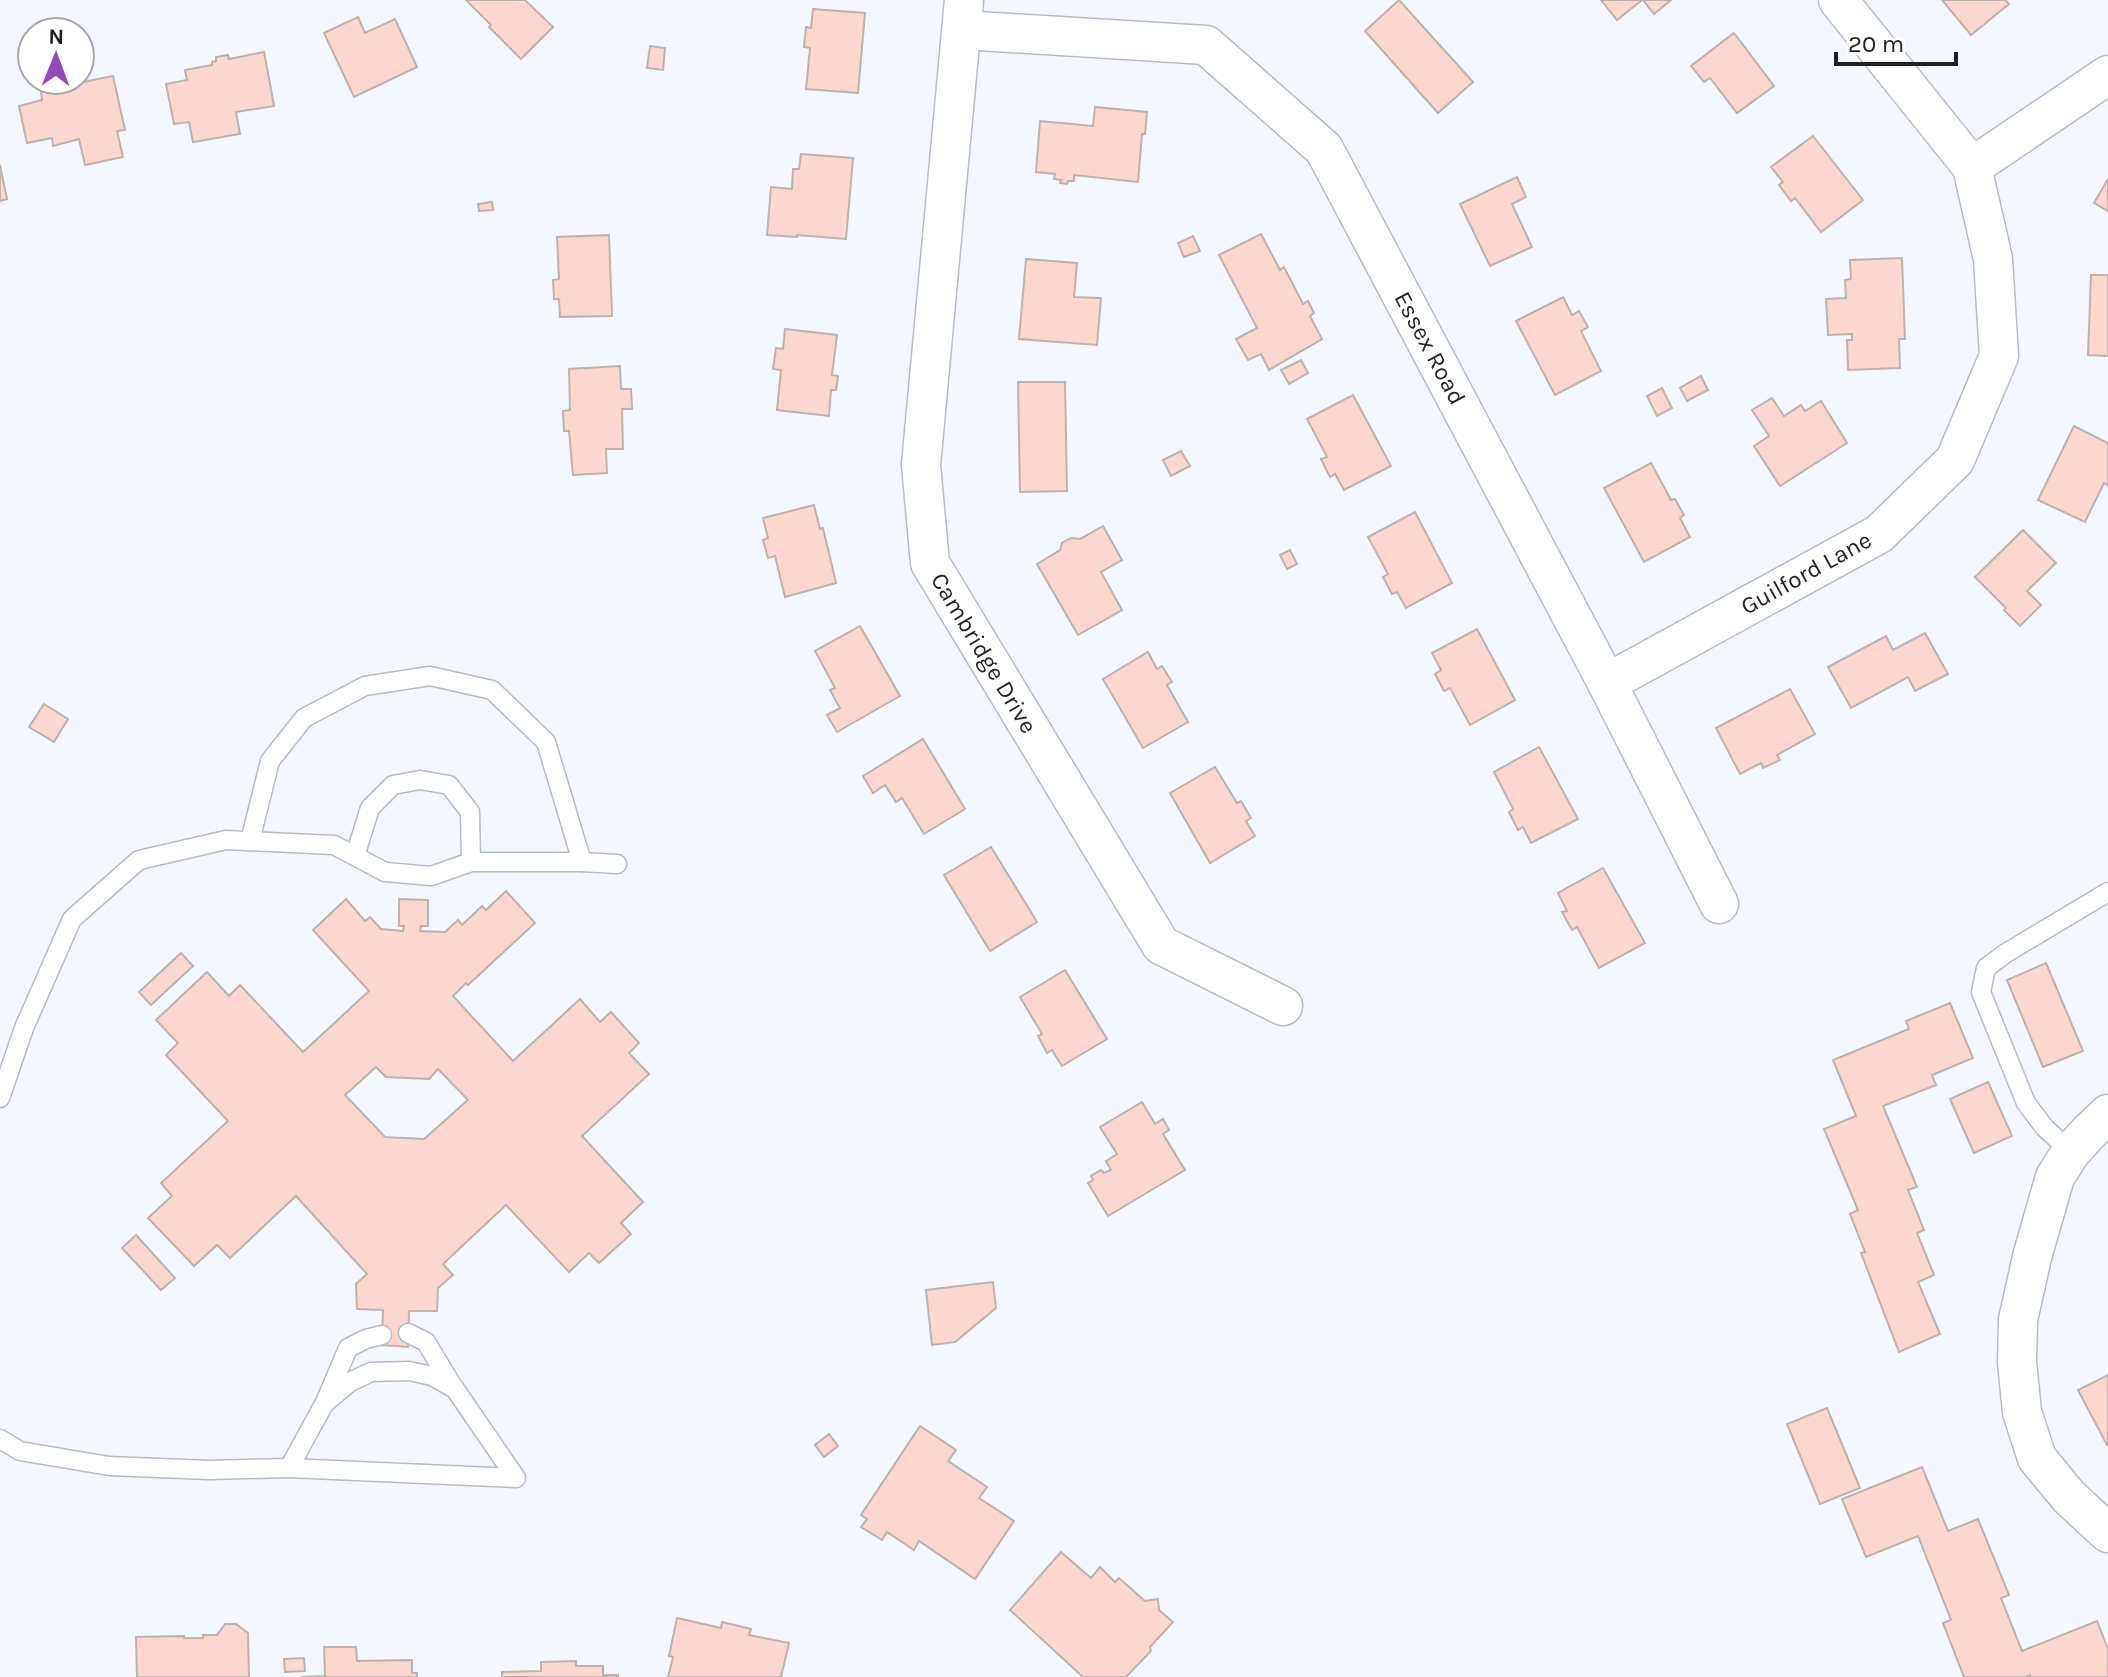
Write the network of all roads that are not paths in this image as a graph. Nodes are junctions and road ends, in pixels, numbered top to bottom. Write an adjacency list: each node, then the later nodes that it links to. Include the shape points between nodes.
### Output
1 (1838, 0): 4 (street, Guilford Lane)
2 (963, 15): 5 (street, Essex Road, via 1206,45 1324,149); 13 (street, Cambridge Drive, via 921,465 930,563 1161,945)
3 (2108, 75): 4 (street)
4 (1972, 167): 5 (street, Guilford Lane, via 1993,259 1999,356 1955,460 1879,534)
5 (1607, 683): 12 (street, Essex Road)
6 (250, 841): 7 (lane, via 334,845); 9 (lane, via 270,761 304,718 365,686 430,676 492,690 546,742); 14 (lane, via 226,840 139,860 72,919)
7 (355, 856): 8 (lane, via 385,872 431,876); 8 (lane, via 370,808 393,785 420,780 449,785 470,812)
8 (471, 862): 9 (lane)
9 (582, 862): 10 (lane)
10 (617, 864)
11 (2108, 892): 16 (lane, via 1986,968 1981,992 2026,1103)
12 (1719, 904)
13 (1283, 1006)
14 (0, 1098)
15 (2108, 1114): 16 (street)
16 (2071, 1152): 23 (street, via 2055,1177 2032,1257 2018,1320 2017,1362 2022,1412 2037,1458)
17 (408, 1333): 19 (lane, via 426,1342)
18 (382, 1335): 20 (lane, via 348,1348)
19 (455, 1389): 20 (lane, via 409,1371 371,1372); 22 (lane, via 516,1478)
20 (324, 1404): 22 (lane)
21 (0, 1439): 22 (lane, via 20,1451 109,1466)
22 (289, 1468)
23 (2108, 1533)

